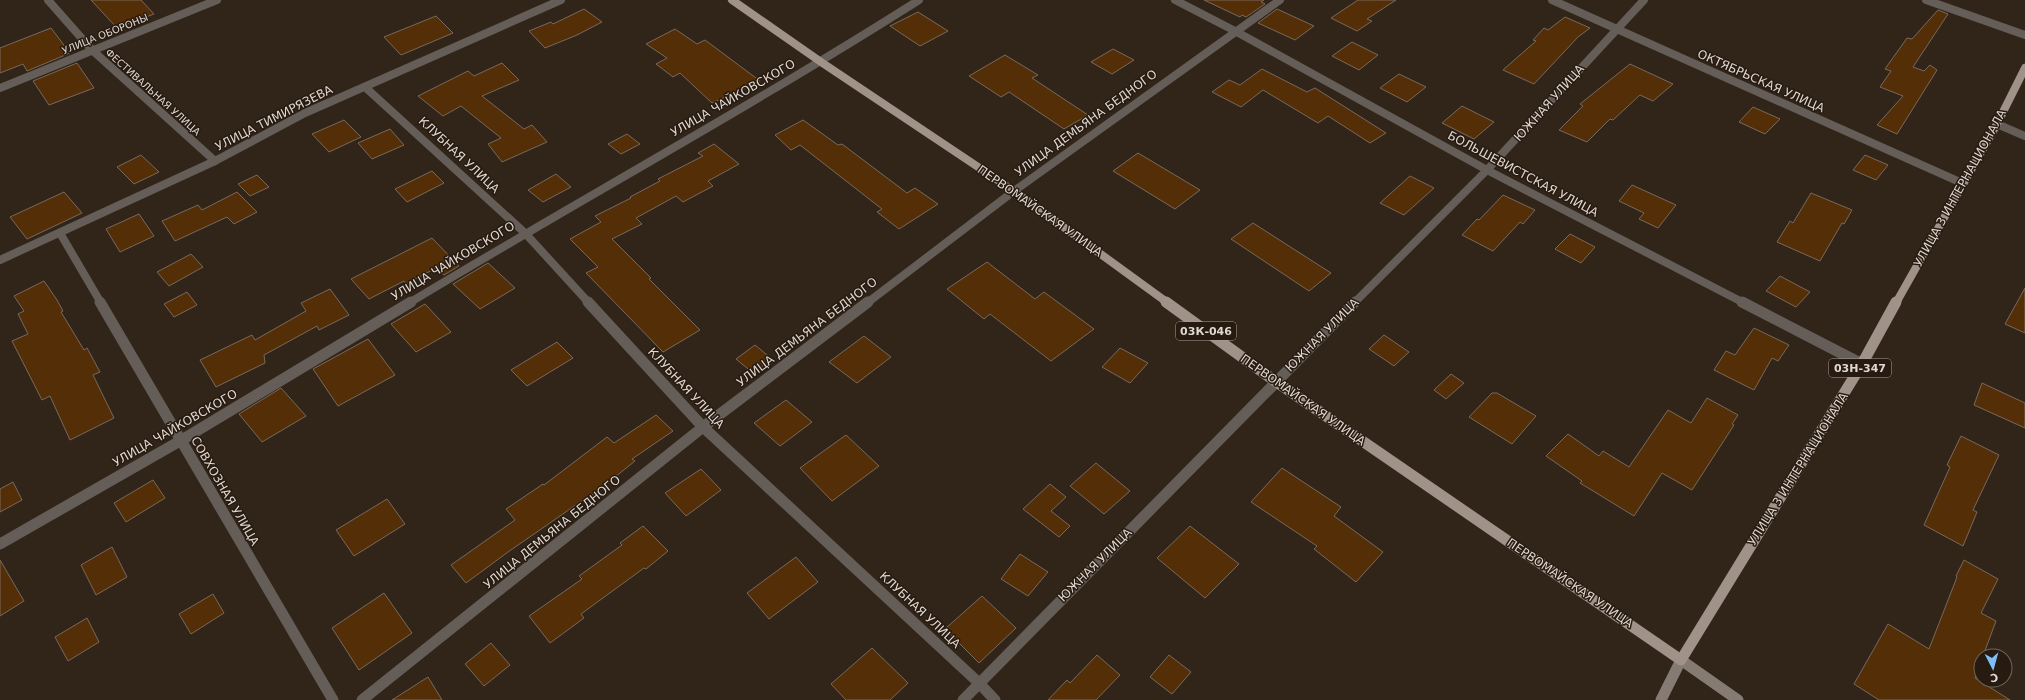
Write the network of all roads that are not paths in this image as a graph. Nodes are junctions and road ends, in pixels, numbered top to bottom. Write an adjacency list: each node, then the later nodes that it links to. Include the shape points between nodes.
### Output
1 (48, 0): 14 (street, ФЕСТИВАЛЬНАЯ УЛИЦА)
2 (217, 0): 14 (street, УЛИЦА ОБОРОНЫ)
3 (561, 0): 17 (street, УЛИЦА ТИМИРЯЗЕВА)
4 (732, 0): 15 (main road, ПЕРВОМАЙСКАЯ УЛИЦА / 03К-046)
5 (919, 0): 15 (street, УЛИЦА ЧАЙКОВСКОГО)
6 (1175, 0): 12 (street, БОЛЬШЕВИСТСКАЯ УЛИЦА)
7 (1280, 0): 12 (street, УЛИЦА ДЕМЬЯНА БЕДНОГО)
8 (1552, 0): 11 (street, ОКТЯБРЬСКАЯ УЛИЦА)
9 (1644, 0): 11 (street, ЮЖНАЯ УЛИЦА)
10 (1926, 0): 13 (street)
11 (1616, 29): 22 (street, ЮЖНАЯ УЛИЦА); 23 (street, ОКТЯБРЬСКАЯ УЛИЦА)
12 (1236, 31): 22 (street, БОЛЬШЕВИСТСКАЯ УЛИЦА); 24 (street, УЛИЦА ДЕМЬЯНА БЕДНОГО)
13 (2025, 35)
14 (92, 50): 18 (street, УЛИЦА ОБОРОНЫ); 21 (street, ФЕСТИВАЛЬНАЯ УЛИЦА)
15 (821, 62): 24 (main road, ПЕРВОМАЙСКАЯ УЛИЦА / 03К-046); 26 (street, УЛИЦА ЧАЙКОВСКОГО)
16 (2025, 68): 19 (main road, УЛИЦА 3 ИНТЕРНАЦИОНАЛА / 03Н-347)
17 (365, 87): 21 (street, УЛИЦА ТИМИРЯЗЕВА, via 305,113); 26 (street, КЛУБНАЯ УЛИЦА)
18 (0, 88)
19 (1997, 124): 20 (street); 23 (main road, УЛИЦА 3 ИНТЕРНАЦИОНАЛА / 03Н-347)
20 (2025, 136)
21 (215, 161): 25 (street, УЛИЦА ТИМИРЯЗЕВА)
22 (1488, 170): 28 (street, БОЛЬШЕВИСТСКАЯ УЛИЦА); 29 (street, ЮЖНАЯ УЛИЦА)
23 (1962, 183): 28 (main road, УЛИЦА 3 ИНТЕРНАЦИОНАЛА / 03Н-347)
24 (1014, 191): 29 (main road, ПЕРВОМАЙСКАЯ УЛИЦА / 03К-046); 30 (street, УЛИЦА ДЕМЬЯНА БЕДНОГО)
25 (60, 233): 27 (street, УЛИЦА ТИМИРЯЗЕВА); 31 (street, СОВХОЗНАЯ УЛИЦА)
26 (525, 233): 30 (street, КЛУБНАЯ УЛИЦА); 31 (street, УЛИЦА ЧАЙКОВСКОГО)
27 (0, 260)
28 (1862, 364): 33 (main road, УЛИЦА 3 ИНТЕРНАЦИОНАЛА / 03Н-347)
29 (1275, 382): 33 (main road, ПЕРВОМАЙСКАЯ УЛИЦА / 03К-046); 34 (street, ЮЖНАЯ УЛИЦА)
30 (703, 427): 34 (street, КЛУБНАЯ УЛИЦА); 36 (street, УЛИЦА ДЕМЬЯНА БЕДНОГО)
31 (180, 441): 32 (street, УЛИЦА ЧАЙКОВСКОГО); 35 (street, СОВХОЗНАЯ УЛИЦА)
32 (0, 544)
33 (1681, 660): 39 (main road, УЛИЦА 3 ИНТЕРНАЦИОНАЛА); 40 (main road, ПЕРВОМАЙСКАЯ УЛИЦА / 03К-046)
34 (979, 683): 37 (street, ЮЖНАЯ УЛИЦА); 38 (street, КЛУБНАЯ УЛИЦА)
35 (333, 700)
36 (362, 700)
37 (963, 700)
38 (995, 700)
39 (1661, 700)
40 (1738, 700)

